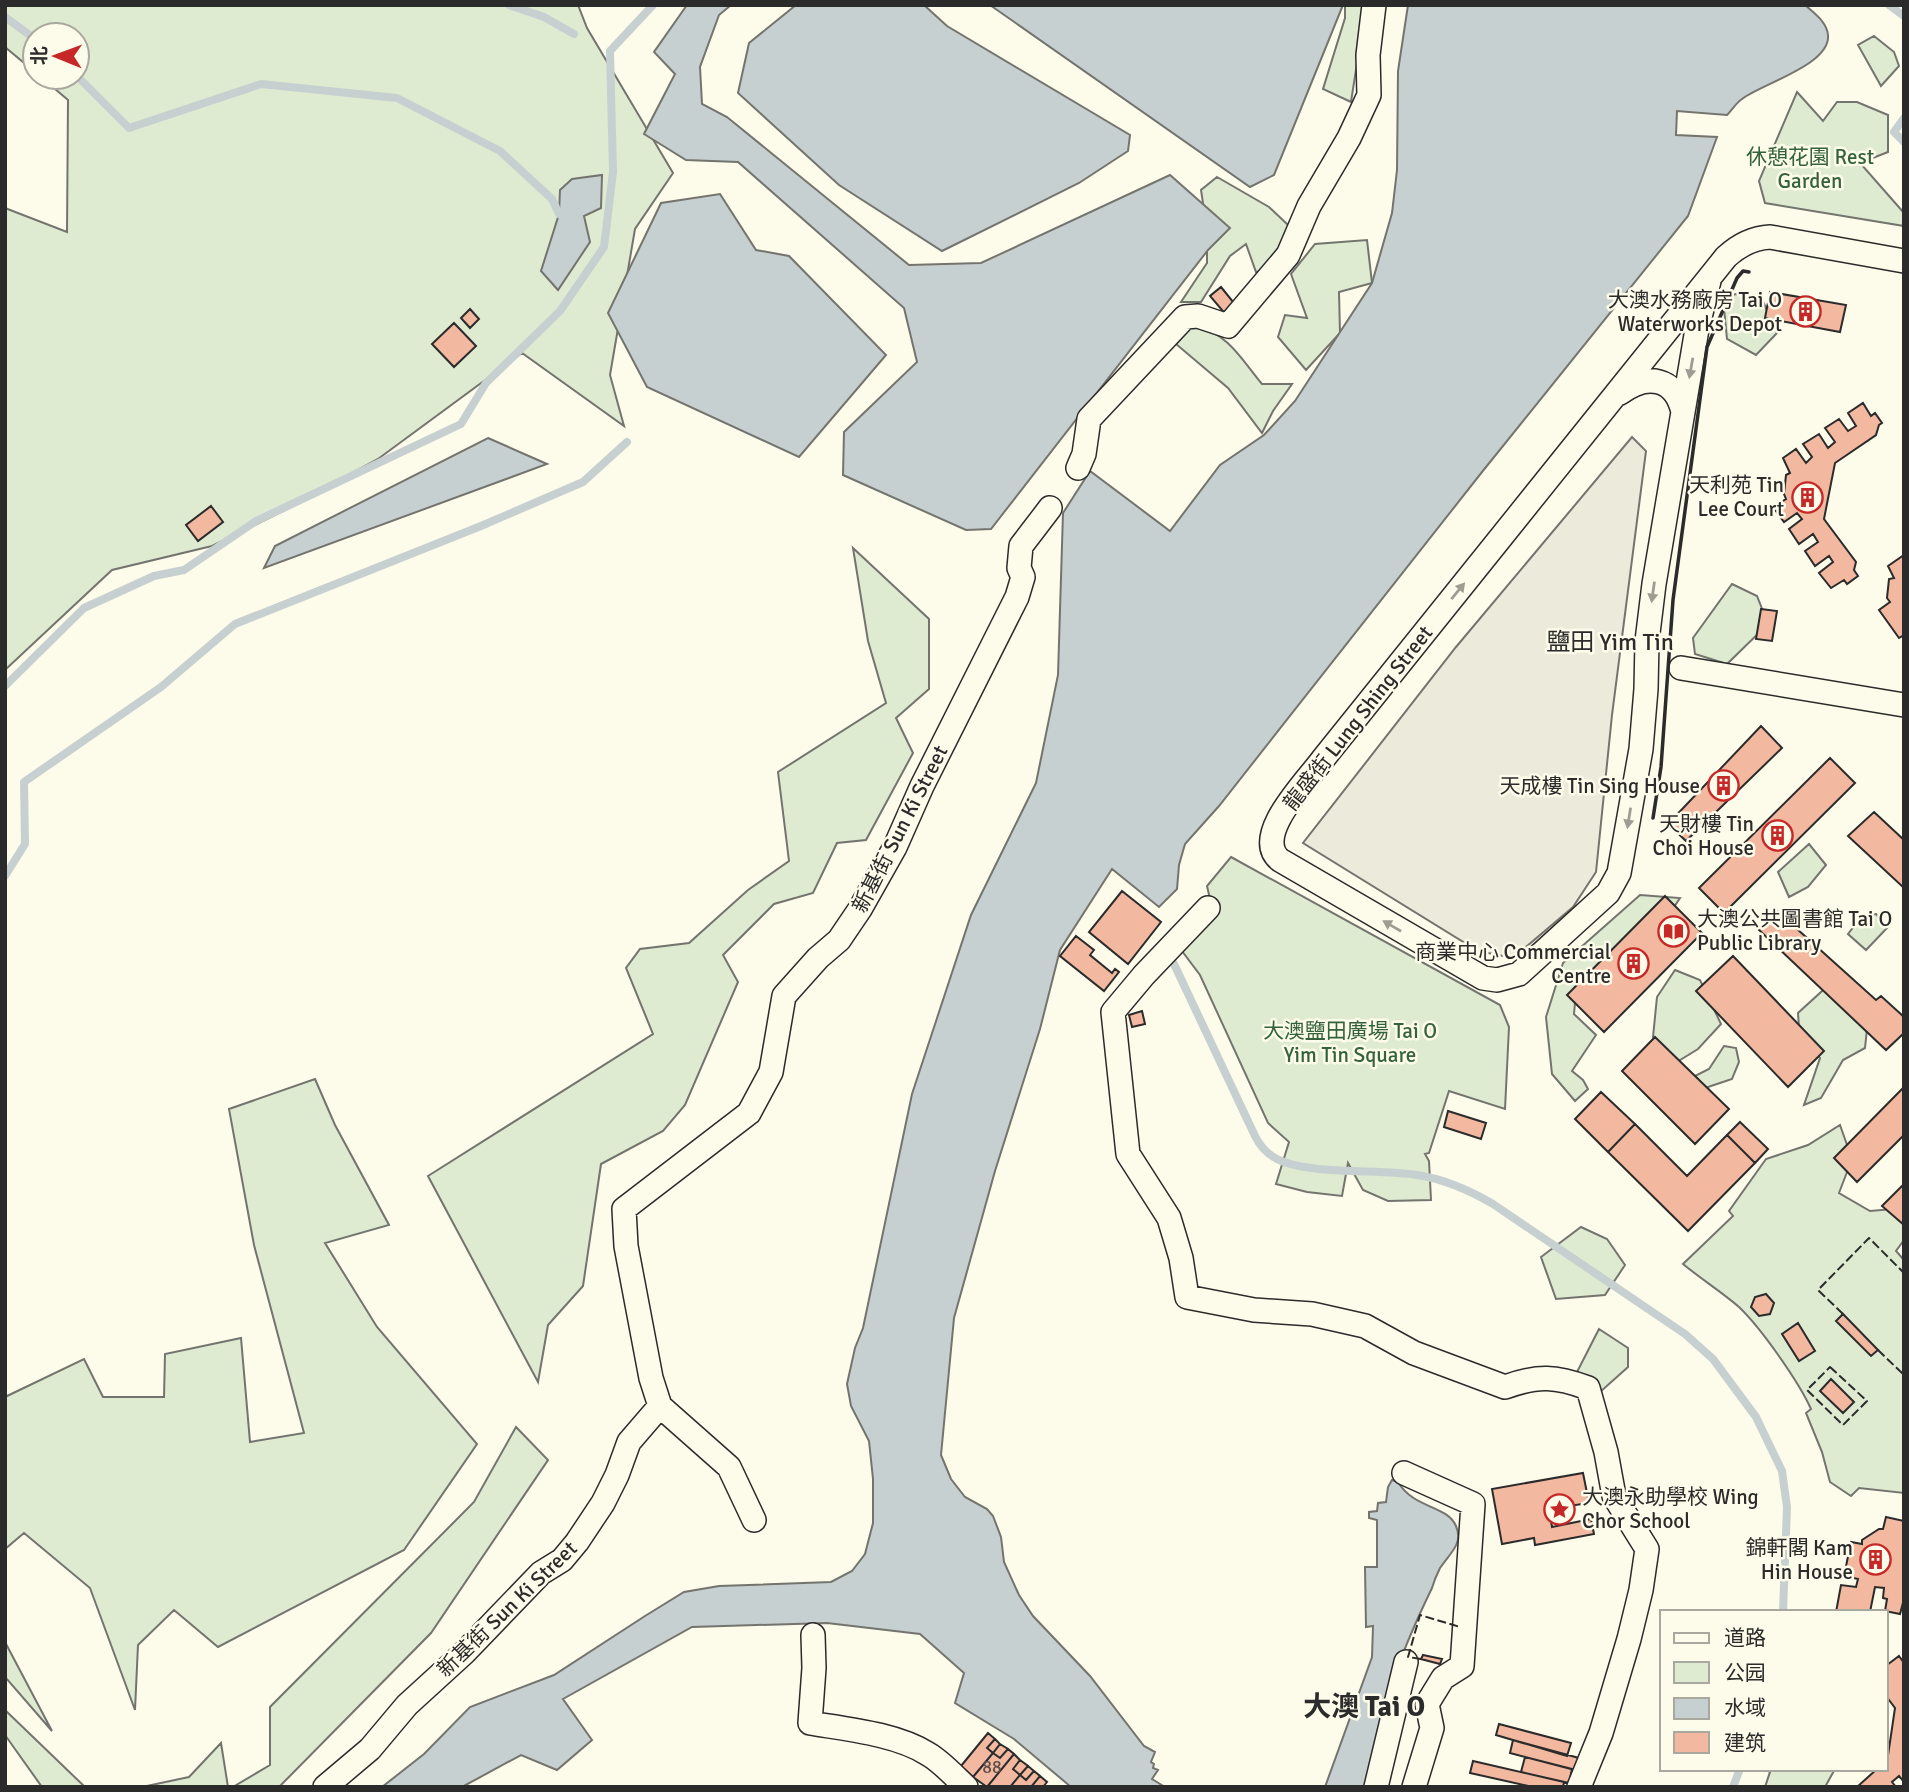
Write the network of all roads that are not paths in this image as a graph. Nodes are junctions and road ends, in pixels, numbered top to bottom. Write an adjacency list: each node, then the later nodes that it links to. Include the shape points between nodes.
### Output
1 (1374, 5): 6 (street, via 1369,94 1309,206 1288,256 1228,326 1198,316 1185,317 1089,419)
2 (1904, 261): 3 (street, 龍盛街 Lung Shing Street, via 1760,237 1735,249)
3 (1710, 277): 4 (street, 龍盛街 Lung Shing Street); 5 (street, 龍盛街 Lung Shing Street, one-way to 5)
4 (1612, 399): 5 (street, via 1634,384 1653,381 1670,387); 5 (street, 龍盛街 Lung Shing Street, one-way to 4, via 1654,584 1641,749 1619,873 1608,893 1519,974 1497,980 1483,978 1280,860 1272,851 1271,836 1323,759)
5 (1683, 412)
6 (1078, 468)
7 (1050, 508): 11 (street, 新基街 Sun Ki Street, via 1021,546 1023,577 1017,597 895,847 839,940 783,996 771,1072 749,1113 624,1209 626,1246)
8 (1681, 668): 9 (street)
9 (1904, 705)
10 (1208, 908): 22 (street, via 1113,1012 1128,1154 1169,1219 1187,1297 1365,1326 1414,1353 1505,1387 1530,1378 1562,1378 1588,1388 1615,1496 1647,1549 1625,1652 1601,1733)
11 (660, 1406): 13 (street, via 729,1467); 18 (street, 新基街 Sun Ki Street, via 629,1442 603,1503 562,1560 541,1573 407,1705 370,1749)
12 (1404, 1473): 17 (street, via 1473,1504 1461,1666 1443,1678)
13 (754, 1520)
14 (813, 1635): 19 (street, via 810,1723 909,1745 929,1754)
15 (1406, 1662): 16 (street)
16 (1396, 1702): 17 (street); 20 (street)
17 (1427, 1704): 21 (street, via 1432,1728)
18 (325, 1787)
19 (966, 1787)
20 (1376, 1787)
21 (1414, 1787)
22 (1578, 1787)

